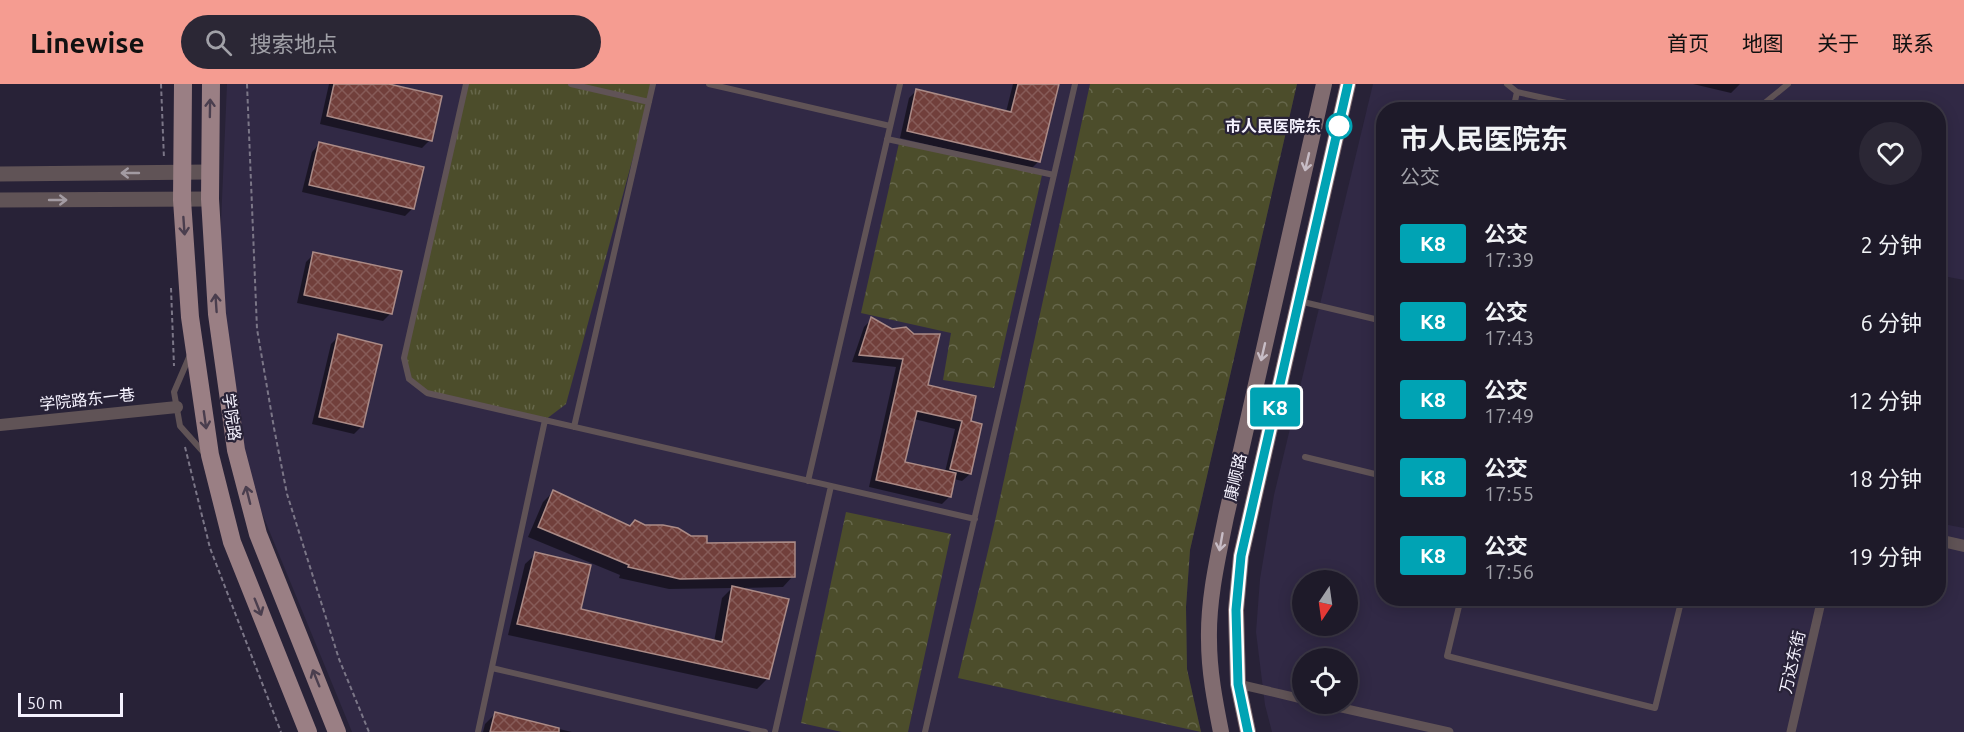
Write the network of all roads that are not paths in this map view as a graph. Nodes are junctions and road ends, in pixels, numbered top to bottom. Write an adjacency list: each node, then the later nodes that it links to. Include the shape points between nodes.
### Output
1 (183, 84): 21 (main road, 学院路)
2 (211, 84): 20 (main road, 学院路, one-way to 2)
3 (466, 84): 31 (lane, via 404,358 409,379 427,393)
4 (571, 84): 14 (lane)
5 (653, 84): 14 (lane)
6 (709, 84): 18 (lane)
7 (900, 84): 18 (lane)
8 (1075, 84): 23 (lane)
9 (1324, 84): 55 (main road, 康顺路, one-way to 55, via 1217,562 1209,640)
10 (1348, 84): 27 (main road, 康顺路)
11 (1507, 84): 13 (lane)
12 (1788, 84): 17 (lane)
13 (1517, 92): 15 (lane); 16 (lane)
14 (649, 102): 33 (lane)
15 (1515, 102)
16 (1562, 102)
17 (1766, 102)
18 (890, 126): 19 (lane)
19 (887, 139): 23 (lane); 37 (lane)
20 (209, 172): 21 (street); 24 (main road, 学院路)
21 (182, 173): 22 (street, one-way to 22); 26 (main road, 学院路)
22 (0, 174)
23 (1054, 175): 39 (lane)
24 (210, 199): 26 (street); 50 (main road, 学院路, one-way to 24, via 258,534 237,450 217,314)
25 (0, 200): 26 (street, one-way to 26)
26 (182, 200): 29 (main road, 学院路, one-way to 29)
27 (1299, 301): 28 (lane); 46 (main road, 康顺路, via 1241,556 1236,610)
28 (1376, 319)
29 (194, 346): 30 (lane, via 174,392); 35 (main road, 学院路, one-way to 35)
30 (177, 407): 32 (street, 学院路东一巷); 35 (lane, via 180,426)
31 (545, 420): 33 (lane); 45 (lane)
32 (0, 424)
33 (574, 427): 37 (lane)
34 (1305, 457): 36 (lane)
35 (211, 462): 49 (main road, 学院路, one-way to 49, via 232,542)
36 (1376, 474)
37 (808, 481): 38 (lane)
38 (831, 486): 39 (lane); 53 (lane)
39 (975, 519): 54 (lane)
40 (1946, 542): 41 (street)
41 (1964, 546)
42 (1459, 606): 43 (lane, via 1447,656 1655,708)
43 (1680, 606)
44 (1820, 606): 58 (street, 万达东街)
45 (492, 668): 51 (lane); 52 (lane)
46 (1238, 684): 47 (street); 56 (main road, 康顺路)
47 (1292, 697)
48 (1358, 712): 57 (street)
49 (308, 732)
50 (337, 732)
51 (478, 732)
52 (765, 732)
53 (775, 732)
54 (925, 732)
55 (1221, 732)
56 (1248, 732)
57 (1449, 732)
58 (1791, 732)

